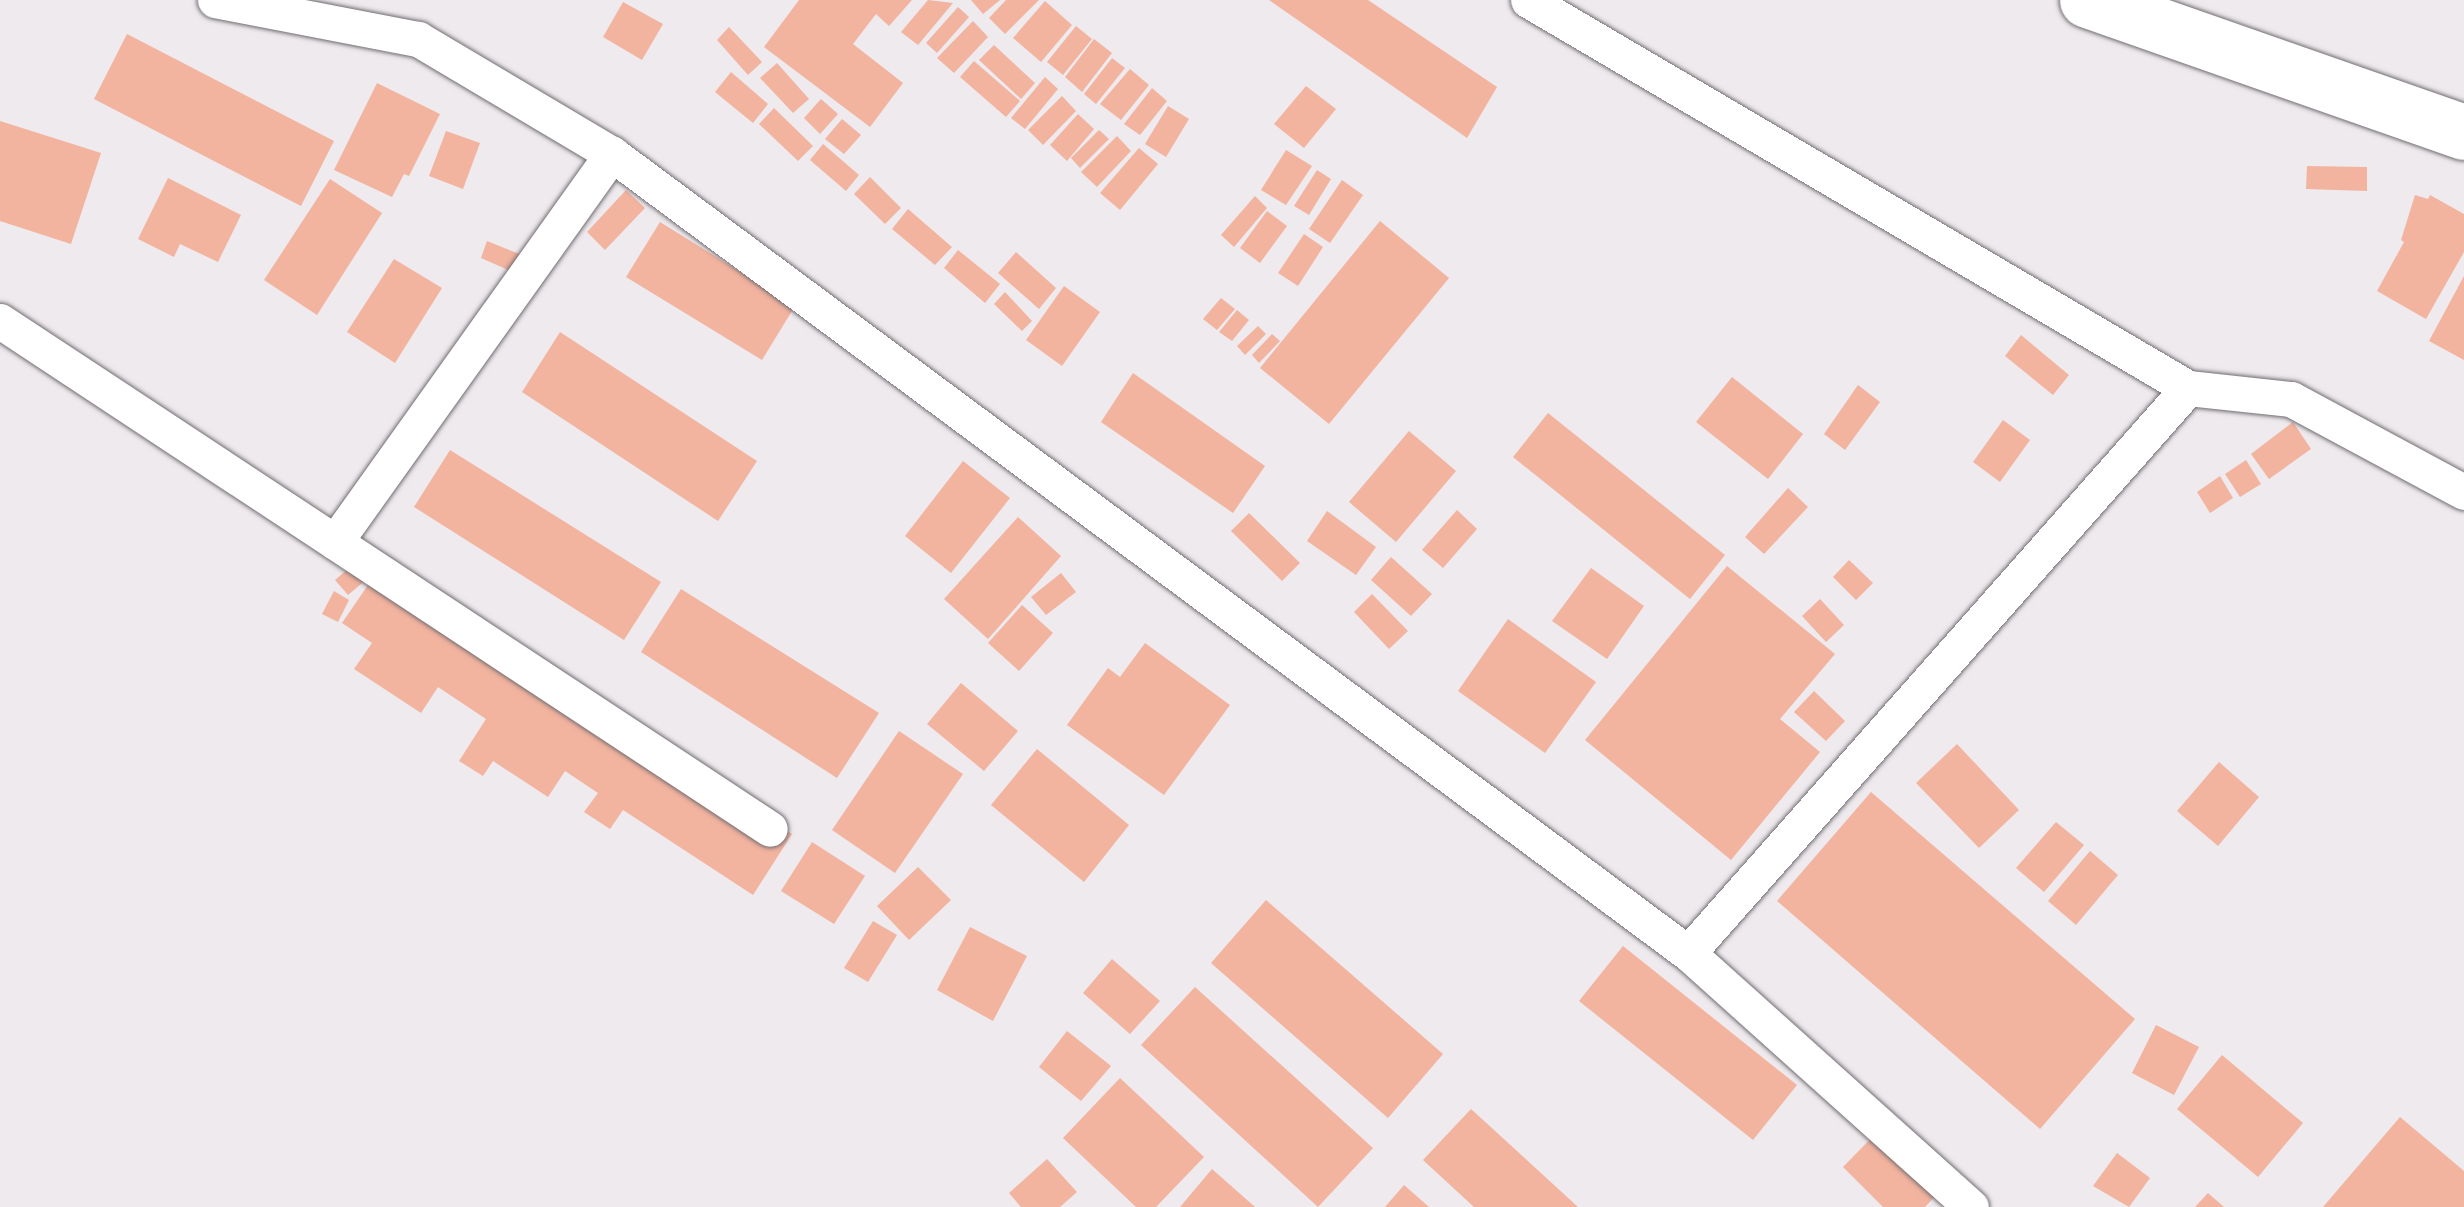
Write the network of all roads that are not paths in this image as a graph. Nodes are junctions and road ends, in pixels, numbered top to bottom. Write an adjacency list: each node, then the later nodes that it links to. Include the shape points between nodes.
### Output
1 (215, 0): 5 (lane, via 418,39)
2 (1528, 0): 7 (lane)
3 (2087, 0): 4 (street)
4 (2464, 132)
5 (612, 154): 9 (lane); 11 (lane)
6 (0, 321): 9 (lane)
7 (2188, 388): 8 (lane, via 2291,399); 11 (lane)
8 (2464, 492)
9 (334, 542): 10 (lane)
10 (770, 829)
11 (1688, 953): 12 (lane)
12 (1972, 1207)

